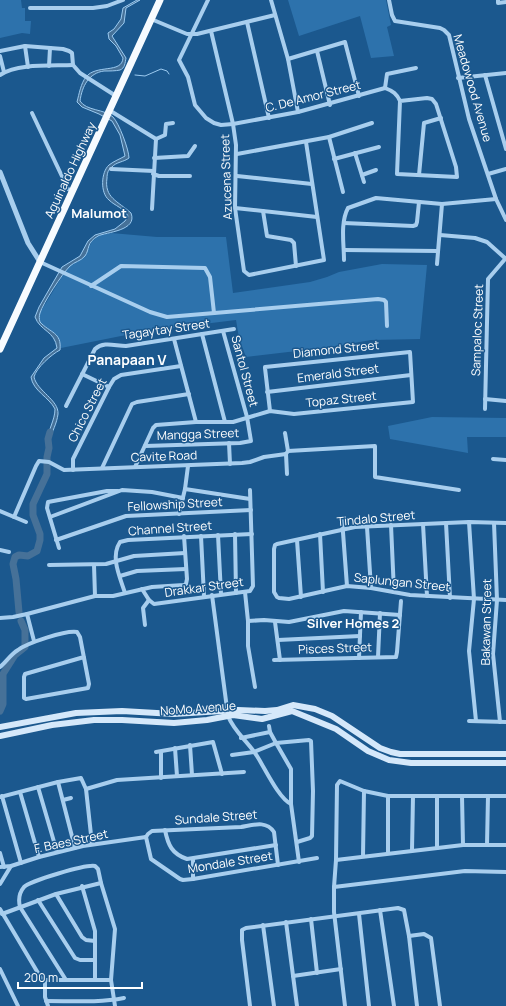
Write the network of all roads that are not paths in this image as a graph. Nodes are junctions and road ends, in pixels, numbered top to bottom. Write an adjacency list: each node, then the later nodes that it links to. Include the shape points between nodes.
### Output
1 (123, 0): 8 (street, via 93,8)
2 (160, 0): 10 (highway, Aguinaldo Highway)
3 (208, 0): 13 (street, C. De Amor Street)
4 (271, 0): 9 (street)
5 (389, 0): 27 (street, Meadowood Avenue, via 395,21 440,28 446,32 450,39)
6 (498, 0): 7 (street, via 498,3)
7 (506, 2)
8 (30, 8)
9 (275, 15): 11 (street); 19 (street)
10 (151, 19): 13 (street); 29 (highway, Aguinaldo Highway)
11 (247, 22): 12 (street); 36 (street)
12 (211, 31): 13 (street); 40 (street, Azucena Street)
13 (191, 34): 40 (street, C. De Amor Street, via 179,60 188,77 195,105 214,123)
14 (25, 46): 15 (street); 16 (street); 22 (street)
15 (50, 48): 20 (street, via 70,51); 21 (street)
16 (0, 51)
17 (317, 51): 19 (street); 30 (street, via 345,42); 32 (street)
18 (0, 56): 24 (street)
19 (288, 59): 34 (street)
20 (73, 65): 21 (street); 29 (street, via 84,76)
21 (49, 66): 22 (street)
22 (28, 67): 24 (street)
23 (416, 68): 28 (street, via 387,74)
24 (2, 73)
25 (506, 73): 26 (street)
26 (485, 75): 27 (street); 46 (street)
27 (458, 78): 56 (street, Meadowood Avenue)
28 (385, 88): 30 (street, C. De Amor Street); 31 (street, via 392,91)
29 (116, 96): 33 (highway, Aguinaldo Highway)
30 (359, 96): 32 (street, C. De Amor Street)
31 (400, 101): 37 (street, via 432,99); 58 (street, via 397,174)
32 (330, 105): 34 (street, C. De Amor Street)
33 (109, 110): 42 (street); 63 (highway, Aguinaldo Highway)
34 (298, 112): 36 (street, C. De Amor Street)
35 (32, 113): 63 (street, via 68,189)
36 (270, 118): 40 (street, C. De Amor Street)
37 (441, 118): 58 (street, via 424,123); 58 (street, via 457,177)
38 (173, 123): 42 (street, via 166,124 165,135)
39 (372, 123): 41 (street)
40 (233, 124): 48 (street, Azucena Street)
41 (329, 137): 43 (street); 50 (street)
42 (156, 139): 49 (street)
43 (306, 142): 48 (street); 62 (street)
44 (195, 146): 49 (street, via 188,156)
45 (379, 147): 47 (street)
46 (506, 149)
47 (355, 153): 50 (street); 57 (street)
48 (237, 154): 60 (street, Azucena Street)
49 (154, 158): 55 (street)
50 (334, 159): 64 (street)
51 (111, 169): 55 (street)
52 (506, 169): 56 (street)
53 (376, 170): 57 (street)
54 (0, 172): 79 (street, via 28,243)
55 (153, 173): 59 (street, via 159,176); 69 (street)
56 (488, 174): 65 (street, Meadowood Avenue)
57 (362, 175): 61 (street)
58 (419, 175)
59 (190, 176)
60 (237, 176): 62 (street); 68 (street, Azucena Street)
61 (364, 182)
62 (312, 184): 71 (street)
63 (72, 190): 79 (highway, Aguinaldo Highway)
64 (343, 192)
65 (496, 199): 67 (street); 72 (street, Meadowood Avenue)
66 (419, 202): 67 (street); 73 (street, via 376,198 348,208); 73 (street, via 417,222 413,226)
67 (442, 204): 74 (street)
68 (235, 208): 70 (street); 81 (street, Azucena Street, via 244,271 249,275)
69 (152, 209)
70 (263, 211): 71 (street); 81 (street, via 268,236 291,240 294,243)
71 (317, 217): 81 (street, via 324,260)
72 (506, 220)
73 (344, 223): 75 (street)
74 (440, 235): 76 (street); 77 (street, via 487,242)
75 (344, 250): 76 (street); 78 (street)
76 (438, 250): 80 (street)
77 (506, 258): 96 (street, Sampaloc Street, via 488,279)
78 (344, 260)
79 (40, 262): 82 (street); 89 (highway, Aguinaldo Highway)
80 (437, 264)
81 (296, 266)
82 (91, 286): 83 (street, via 162,317); 83 (street, via 121,266 205,268 210,276)
83 (214, 313): 84 (street, via 378,299 386,302)
84 (387, 326)
85 (234, 329): 86 (street, Tagaytay Street)
86 (223, 331): 87 (street, Tagaytay Street); 101 (street, Santol Street)
87 (202, 334): 88 (street, Tagaytay Street); 103 (street)
88 (174, 339): 90 (street); 91 (street, Tagaytay Street, via 126,346 99,345)
89 (0, 349)
90 (181, 366): 93 (street, Chico Street, via 121,375 114,379); 95 (street)
91 (82, 374): 93 (street); 98 (street, Tagaytay Street)
92 (411, 375): 94 (street, Emerald Street); 94 (street, Diamond Street, via 410,352 268,366 265,368); 100 (street, Topaz Street, via 413,402 294,414)
93 (109, 387): 114 (street, Chico Street, via 74,459)
94 (268, 392): 100 (street)
95 (189, 394): 102 (street); 113 (street, via 132,404)
96 (485, 399): 97 (street); 99 (street, Sampaloc Street)
97 (506, 401)
98 (66, 406)
99 (485, 410)
100 (270, 411): 101 (street)
101 (247, 417): 103 (street); 105 (street, Mangga Street, via 252,440)
102 (196, 422): 103 (street); 106 (street, via 156,425)
103 (225, 422)
104 (285, 433): 107 (street)
105 (229, 443): 106 (street, Mangga Street); 110 (street)
106 (144, 446): 112 (street)
107 (287, 452): 110 (street, Cavite Road, via 250,462); 115 (street); 119 (street, Cavite Road, via 375,446 375,477)
108 (494, 459): 109 (street)
109 (506, 460)
110 (230, 464): 111 (street, Cavite Road)
111 (188, 466): 112 (street, Cavite Road); 116 (street)
112 (135, 467): 113 (street, Cavite Road)
113 (102, 468): 114 (street, Cavite Road)
114 (74, 470): 125 (street, Cavite Road, via 62,469 47,462 37,463)
115 (287, 474)
116 (185, 489): 120 (street); 121 (street)
117 (122, 490): 120 (street); 126 (street); 126 (street, via 48,502)
118 (250, 490): 121 (street)
119 (459, 490)
120 (183, 498): 124 (street)
121 (250, 499): 122 (street)
122 (251, 510): 124 (street, Fellowship Street); 138 (street)
123 (0, 511): 125 (street)
124 (179, 514): 143 (street, Fellowship Street, via 126,516)
125 (14, 517): 128 (street)
126 (50, 517): 143 (street)
127 (342, 519): 136 (street)
128 (26, 522)
129 (469, 522): 130 (street, Tindalo Street); 131 (street, Tindalo Street); 170 (street)
130 (446, 523): 133 (street, Tindalo Street); 169 (street)
131 (494, 523): 132 (street, Tindalo Street); 172 (street, Bakawan Street)
132 (506, 523)
133 (423, 524): 134 (street, Tindalo Street); 167 (street)
134 (391, 525): 135 (street, Tindalo Street); 159 (street)
135 (367, 527): 136 (street, Tindalo Street); 155 (street)
136 (344, 530): 139 (street, Tindalo Street); 154 (street)
137 (235, 534): 138 (street, Channel Street); 140 (street, Channel Street); 161 (street)
138 (252, 534): 157 (street, Drakkar Street, via 252,588)
139 (320, 534): 144 (street, Tindalo Street); 158 (street)
140 (218, 535): 142 (street, Channel Street); 162 (street)
141 (184, 536): 142 (street, Channel Street); 148 (street); 149 (street, Channel Street, via 120,542)
142 (202, 536): 166 (street)
143 (56, 540): 145 (street)
144 (297, 540): 164 (street, Tindalo Street, via 274,547); 168 (street)
145 (59, 548)
146 (0, 550): 147 (street)
147 (9, 552)
148 (185, 553): 149 (street, via 134,556); 152 (street)
149 (116, 561): 150 (street); 153 (street, Channel Street)
150 (94, 565): 151 (street); 165 (street)
151 (49, 566)
152 (186, 569): 153 (street, via 137,572); 156 (street, via 187,582 184,585)
153 (120, 576): 160 (street, Channel Street)
154 (347, 586): 155 (street, Saplungan Street); 158 (street, Saplungan Street)
155 (371, 588): 159 (street, Saplungan Street)
156 (142, 589): 160 (street); 171 (street, Drakkar Street)
157 (245, 592): 161 (street, Drakkar Street); 180 (street)
158 (323, 592): 168 (street, Saplungan Street)
159 (394, 592): 167 (street, Saplungan Street)
160 (125, 593): 165 (street)
161 (236, 593): 162 (street, Drakkar Street)
162 (221, 594): 163 (street, Drakkar Street)
163 (212, 595): 166 (street, Drakkar Street); 193 (street)
164 (275, 595): 168 (street, Saplungan Street, via 290,599)
165 (95, 596): 177 (street)
166 (204, 596): 171 (street, Drakkar Street, via 154,604)
167 (427, 596): 169 (street, Saplungan Street)
168 (301, 597)
169 (450, 598): 170 (street, Saplungan Street)
170 (474, 599): 172 (street, Saplungan Street); 195 (street, via 470,651)
171 (149, 600): 182 (street, via 143,608)
172 (497, 600): 173 (street, Saplungan Street); 196 (street, Bakawan Street, via 493,654)
173 (506, 600)
174 (401, 601): 178 (street)
175 (361, 612): 176 (street); 181 (street, via 344,611 289,622); 183 (street)
176 (380, 613): 178 (street); 186 (street)
177 (28, 614): 179 (street); 185 (street)
178 (400, 615): 186 (street, Pisces Street, via 396,657)
179 (0, 618)
180 (248, 621): 181 (street); 192 (street, via 248,646)
181 (276, 622): 184 (street)
182 (145, 625)
183 (360, 636): 184 (street); 188 (street)
184 (278, 640): 190 (street)
185 (33, 642): 187 (street, via 77,632); 191 (street, via 16,650)
186 (378, 657): 188 (street, Pisces Street)
187 (84, 658): 187 (street, via 88,688 25,699 25,674)
188 (359, 658): 190 (street, Pisces Street)
189 (274, 660): 190 (street, Pisces Street)
190 (280, 660)
191 (0, 667)
192 (255, 687)
193 (228, 713): 199 (main road, NoMo Avenue, via 87,712 51,716); 201 (main road, NoMo Avenue, via 202,721 174,723 88,720); 202 (street); 207 (main road, NoMo Avenue, via 269,711 293,705 315,709 391,752); 209 (main road, NoMo Avenue, via 257,719 292,711 336,729 376,756 398,762)
194 (469, 721): 195 (street)
195 (476, 721): 196 (street)
196 (500, 722): 197 (street)
197 (506, 722)
198 (269, 726): 200 (street)
199 (0, 727)
200 (270, 732): 202 (street); 203 (street)
201 (0, 736)
202 (241, 738): 206 (street)
203 (276, 743): 206 (street); 229 (street, via 291,769); 232 (street, via 309,740 312,743 312,836)
204 (190, 745): 205 (street); 211 (street, via 213,742); 212 (street)
205 (174, 748): 213 (street); 214 (street, via 159,752)
206 (254, 752): 208 (street); 229 (street, via 281,796)
207 (506, 754)
208 (232, 755)
209 (506, 763)
210 (244, 772): 211 (street)
211 (222, 774): 212 (street)
212 (192, 775): 213 (street)
213 (177, 776): 214 (street)
214 (161, 778): 217 (street, via 117,780)
215 (58, 782): 216 (street); 217 (street, via 80,778); 228 (street)
216 (38, 787): 219 (street); 241 (street)
217 (86, 789): 233 (street)
218 (364, 791): 221 (street); 244 (street); 248 (street, via 338,782)
219 (20, 792): 220 (street); 245 (street)
220 (1, 796): 250 (street)
221 (388, 796): 222 (street); 243 (street)
222 (413, 796): 223 (street); 240 (street)
223 (437, 796): 224 (street); 239 (street)
224 (462, 796): 225 (street); 235 (street)
225 (488, 796): 226 (street); 236 (street)
226 (506, 796)
227 (71, 798): 228 (street)
228 (63, 800): 238 (street)
229 (291, 804): 232 (street)
230 (165, 830): 231 (street, Sundale Street, via 152,831); 234 (street, Sundale Street, via 259,824 271,828); 247 (street, via 170,847 182,857)
231 (146, 838): 233 (street, F. Baes Street); 255 (street, Mondale Street, via 153,861 180,879)
232 (297, 842): 249 (street)
233 (92, 844): 238 (street, F. Baes Street)
234 (276, 845): 247 (street); 251 (street)
235 (462, 845): 236 (street); 239 (street)
236 (487, 845): 237 (street)
237 (506, 845)
238 (75, 848): 241 (street, F. Baes Street)
239 (437, 848): 240 (street)
240 (412, 850): 243 (street)
241 (57, 852): 245 (street, F. Baes Street)
242 (0, 853): 253 (street)
243 (388, 853): 244 (street)
244 (363, 856): 248 (street)
245 (39, 857): 250 (street, F. Baes Street)
246 (316, 858): 249 (street, Mondale Street)
247 (193, 859): 255 (street)
248 (336, 860): 259 (street)
249 (299, 862): 251 (street, Mondale Street)
250 (21, 863): 252 (street, F. Baes Street)
251 (278, 865): 255 (street, Mondale Street)
252 (11, 866): 253 (street, F. Baes Street); 257 (street)
253 (2, 867)
254 (506, 872): 259 (street, via 465,871)
255 (193, 879)
256 (101, 883): 258 (street); 262 (street, via 95,866 57,874 26,886 19,897); 280 (street, via 115,929)
257 (0, 884)
258 (82, 886): 260 (street); 271 (street, via 95,931)
259 (334, 887): 266 (street)
260 (56, 894): 261 (street); 271 (street, via 82,937)
261 (38, 900): 262 (street); 272 (street, via 75,958)
262 (20, 907): 264 (street); 278 (street)
263 (380, 910): 265 (street); 270 (street, via 404,910); 296 (street)
264 (1, 912): 277 (street, via 41,978)
265 (358, 914): 266 (street); 295 (street)
266 (334, 917): 267 (street); 274 (street)
267 (311, 919): 268 (street); 275 (street)
268 (286, 922): 269 (street); 276 (street)
269 (263, 926): 291 (street, via 246,928 241,934); 292 (street)
270 (409, 936): 297 (street); 298 (street, via 424,934 431,938)
271 (94, 941): 272 (street)
272 (94, 960): 279 (street)
273 (0, 969): 286 (street)
274 (341, 969): 275 (street); 294 (street)
275 (316, 973): 276 (street)
276 (294, 976): 293 (street)
277 (45, 980): 278 (street); 282 (street)
278 (66, 980): 279 (street)
279 (95, 980): 280 (street)
280 (112, 980): 283 (street)
281 (124, 998): 283 (street)
282 (46, 1000): 284 (street); 287 (street)
283 (114, 1000): 285 (street); 290 (street)
284 (76, 1001): 285 (street); 288 (street)
285 (95, 1001): 289 (street)
286 (18, 1006)
287 (48, 1006)
288 (77, 1006)
289 (96, 1006)
290 (115, 1006)
291 (250, 1006)
292 (274, 1006)
293 (298, 1006)
294 (345, 1006)
295 (369, 1006)
296 (394, 1006)
297 (417, 1006)
298 (440, 1006)

